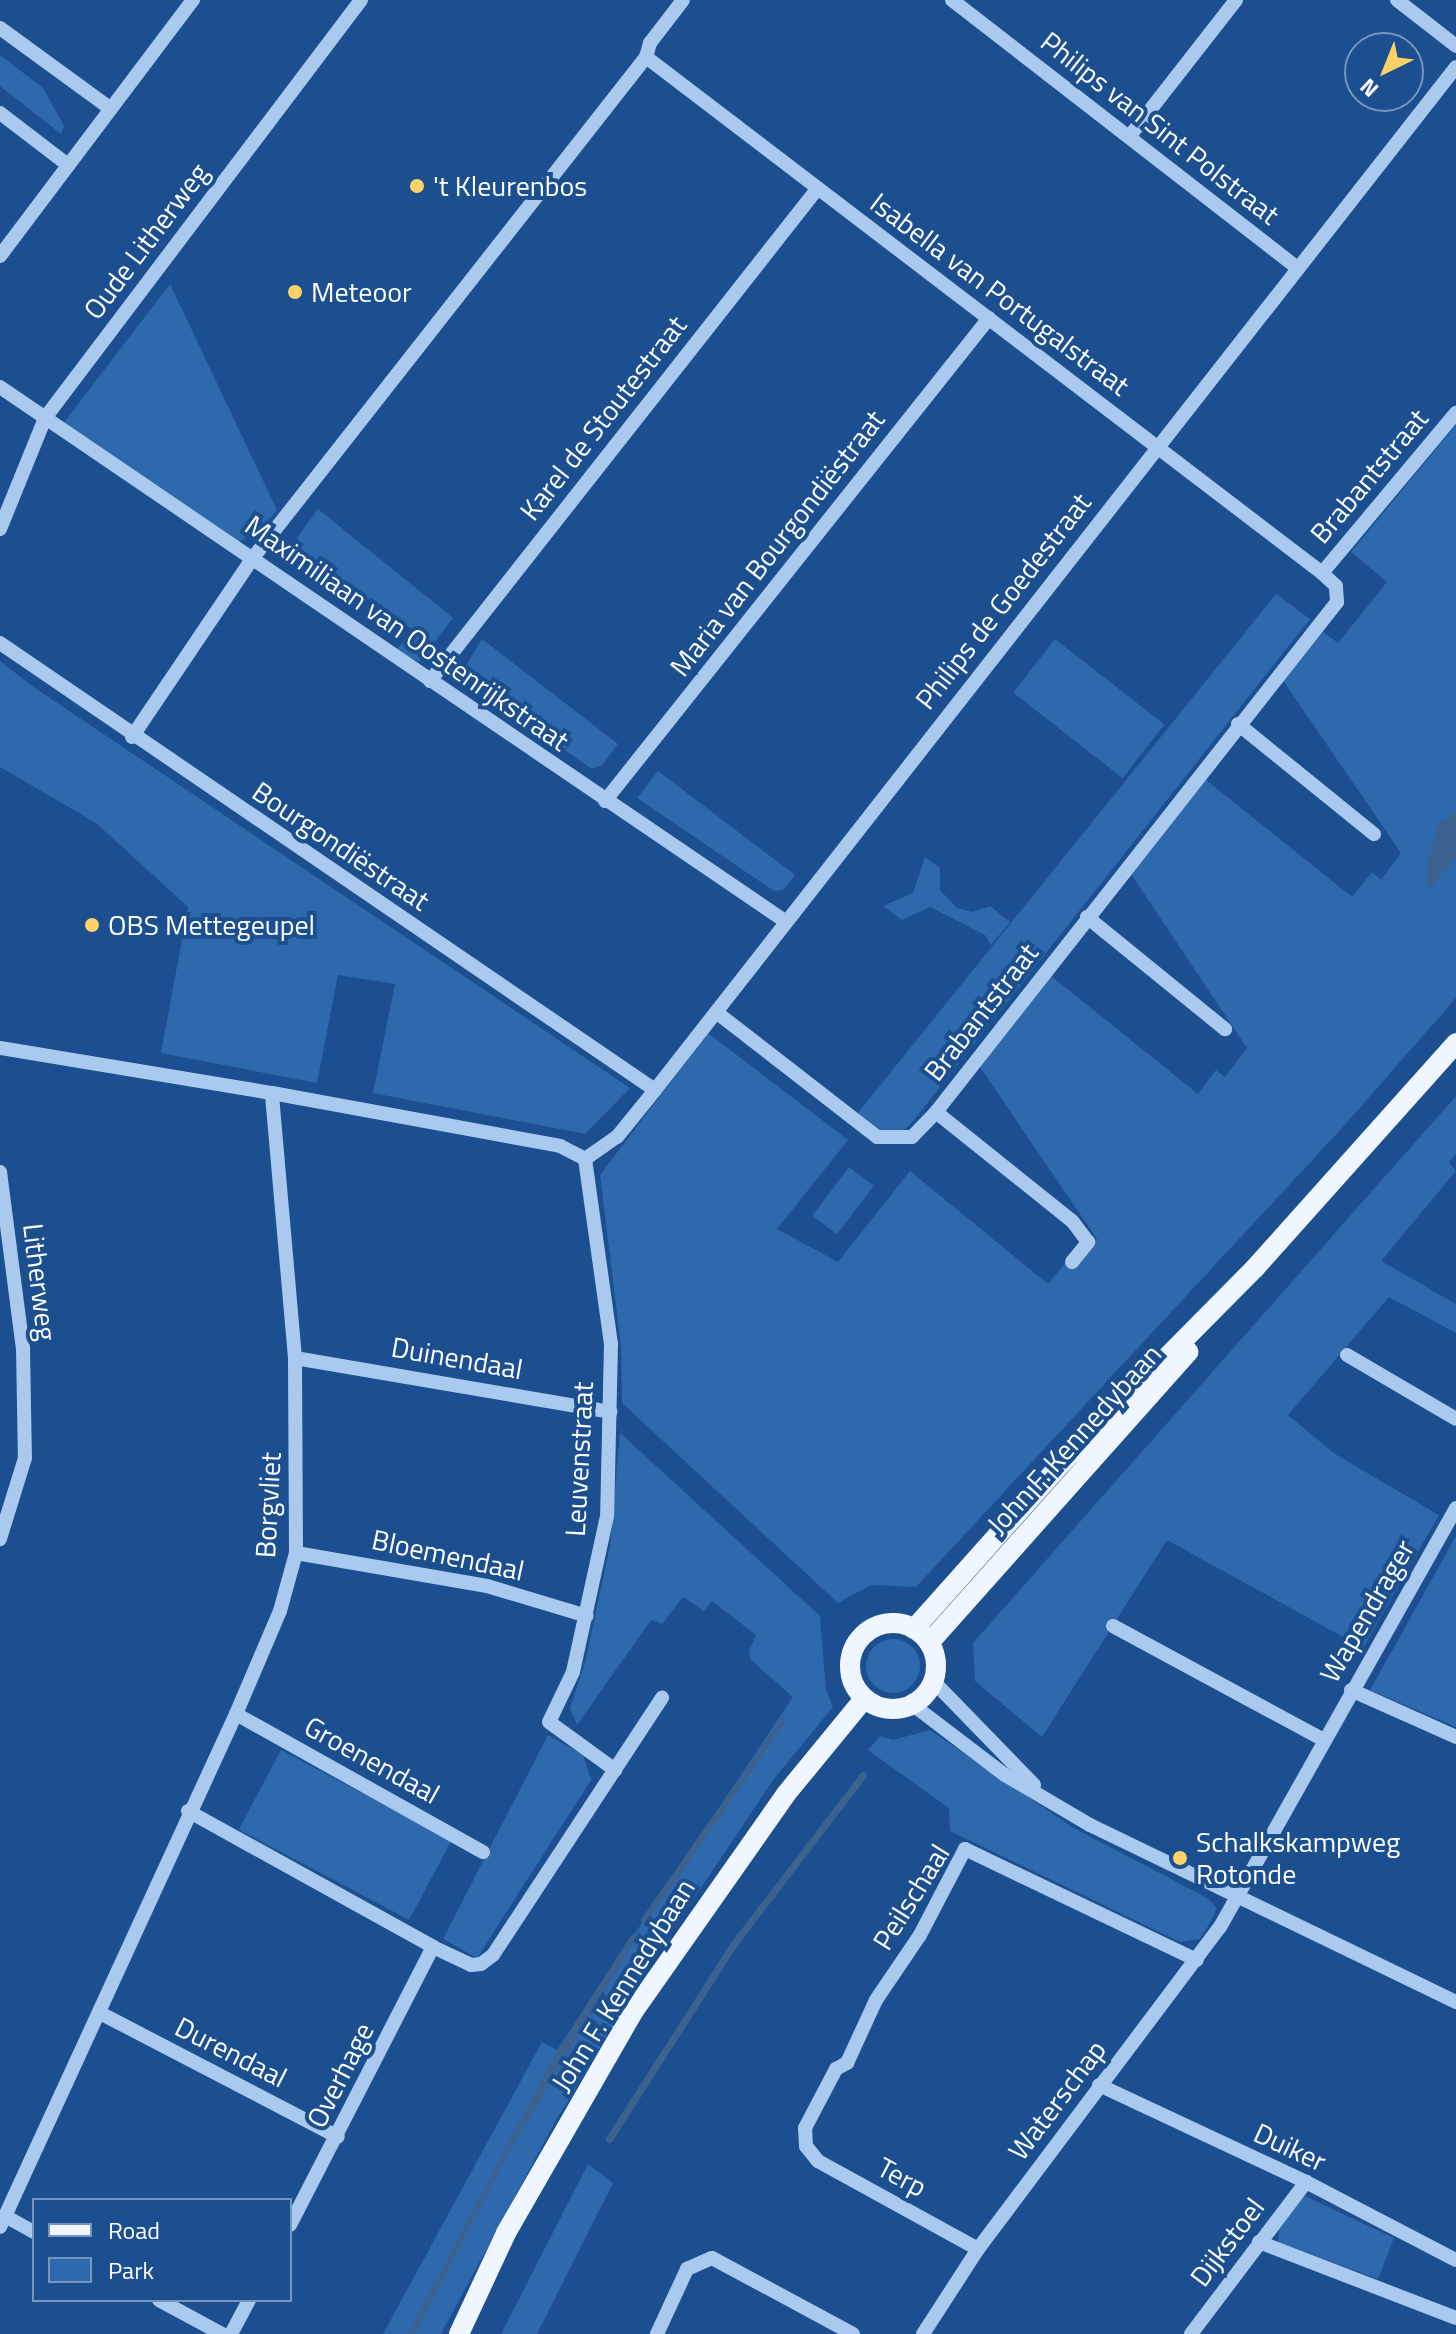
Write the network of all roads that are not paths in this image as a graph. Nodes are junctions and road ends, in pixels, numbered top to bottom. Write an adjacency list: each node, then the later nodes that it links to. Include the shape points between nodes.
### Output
1 (193, 0): 11 (street)
2 (361, 0): 21 (street, Oude Litherweg)
3 (683, 0): 9 (street, via 650,43)
4 (1236, 0): 13 (street)
5 (1397, 0): 8 (street)
6 (956, 1): 13 (street, Philips van Sint Polstraat)
7 (0, 28): 11 (street)
8 (1456, 46)
9 (646, 57): 15 (street, Isabella van Portugalstraat); 24 (street)
10 (1456, 67): 17 (street, Philips de Goedestraat)
11 (111, 109): 14 (street)
12 (0, 113): 14 (street)
13 (1129, 137): 17 (street, Philips van Sint Polstraat)
14 (68, 165): 16 (street)
15 (818, 188): 18 (street, Isabella van Portugalstraat); 27 (street, Karel de Stoutestraat)
16 (0, 256)
17 (1298, 268): 22 (street, Philips de Goedestraat)
18 (989, 318): 22 (street, Isabella van Portugalstraat); 30 (street, Maria van Bourgondiëstraat)
19 (0, 387): 21 (street, Maximiliaan van Oostenrijkstraat)
20 (1456, 413): 25 (street, Brabantstraat)
21 (45, 418): 23 (street, Oude Litherweg); 24 (street, Maximiliaan van Oostenrijkstraat)
22 (1157, 447): 25 (street, Isabella van Portugalstraat); 33 (street, Philips de Goedestraat)
23 (0, 529)
24 (252, 559): 27 (street, Maximiliaan van Oostenrijkstraat); 29 (street)
25 (1322, 573): 28 (street, Brabantstraat, via 1336,586 1337,602)
26 (0, 643): 29 (street, Bourgondiëstraat)
27 (430, 681): 30 (street, Maximiliaan van Oostenrijkstraat)
28 (1238, 724): 31 (street); 32 (street, Brabantstraat)
29 (132, 737): 38 (street, Bourgondiëstraat)
30 (605, 801): 33 (street, Maximiliaan van Oostenrijkstraat)
31 (1374, 834)
32 (1087, 917): 35 (street); 40 (street, Brabantstraat)
33 (785, 921): 34 (street, Philips de Goedestraat)
34 (716, 1012): 38 (street, Philips de Goedestraat); 40 (street, via 877,1137 912,1137)
35 (1225, 1029)
36 (1456, 1043): 44 (main road, John F. Kennedybaan)
37 (0, 1048): 39 (street)
38 (655, 1090): 41 (street, Philips de Goedestraat, via 617,1137)
39 (272, 1093): 41 (street, via 560,1146); 46 (street, Borgvliet)
40 (936, 1112): 43 (street, Brabantstraat, via 1072,1221 1088,1242)
41 (585, 1159): 47 (street, Leuvenstraat, via 611,1344)
42 (0, 1172): 50 (street, Litherweg, via 23,1348 25,1458)
43 (1072, 1262)
44 (1255, 1268): 54 (main road, John F. Kennedybaan, via 1062,1463); 55 (main road, John F. Kennedybaan, via 1213,1323)
45 (1347, 1355): 48 (street)
46 (295, 1358): 47 (street, Duinendaal); 51 (street, Borgvliet)
47 (610, 1412): 52 (street, Leuvenstraat, via 607,1516)
48 (1456, 1419)
49 (1456, 1508): 57 (street, Wapendrager)
50 (0, 1539)
51 (296, 1553): 52 (street, Bloemendaal, via 487,1586); 61 (street, Borgvliet, via 280,1611)
52 (587, 1616): 64 (street, Leuvenstraat, via 573,1672 549,1722)
53 (1113, 1626): 63 (street)
54 (914, 1629): 55 (main road); 59 (main road, via 885,1623 858,1640 850,1671)
55 (929, 1643): 56 (main road, via 936,1668)
56 (933, 1681): 60 (main road); 65 (street)
57 (1351, 1690): 62 (street); 63 (street, Wapendrager)
58 (662, 1698): 64 (street)
59 (864, 1699): 60 (main road, via 889,1709); 86 (main road, John F. Kennedybaan, via 777,1806 633,2012 506,2233)
60 (913, 1705): 65 (street, via 1005,1775)
61 (236, 1714): 66 (street, Borgvliet); 67 (street, Groenendaal)
62 (1456, 1737)
63 (1324, 1740): 68 (street, Wapendrager)
64 (615, 1770): 69 (street, via 493,1955 471,1965)
65 (1045, 1797): 68 (street)
66 (188, 1811): 69 (street); 72 (street, Borgvliet)
67 (483, 1852)
68 (1237, 1900): 70 (street, Waterschap); 71 (street)
69 (433, 1947): 74 (street, Overhage)
70 (1197, 1960): 73 (street, Waterschap); 75 (street, Peilschaal, via 965,1849 920,1935 876,2000 847,2063 836,2069 805,2128)
71 (1456, 2002)
72 (100, 2013): 74 (street, Durendaal); 78 (street, Borgvliet)
73 (1099, 2085): 76 (street, Duiker); 81 (street, Waterschap)
74 (338, 2137): 77 (street, Overhage)
75 (806, 2146): 81 (street, Terp, via 818,2161)
76 (1306, 2182): 80 (street, Dijkstoel); 82 (street, Duiker)
77 (292, 2221)
78 (2, 2222): 79 (street)
79 (32, 2231)
80 (1259, 2242): 85 (street); 92 (street, Dijkstoel)
81 (978, 2249): 91 (street, Waterschap)
82 (1456, 2260)
83 (163, 2302): 87 (street)
84 (248, 2302): 88 (street)
85 (1456, 2318)
86 (459, 2330)
87 (222, 2334)
88 (231, 2334)
89 (657, 2334): 90 (street, via 687,2269 712,2258)
90 (853, 2334)
91 (923, 2334)
92 (1191, 2334)

